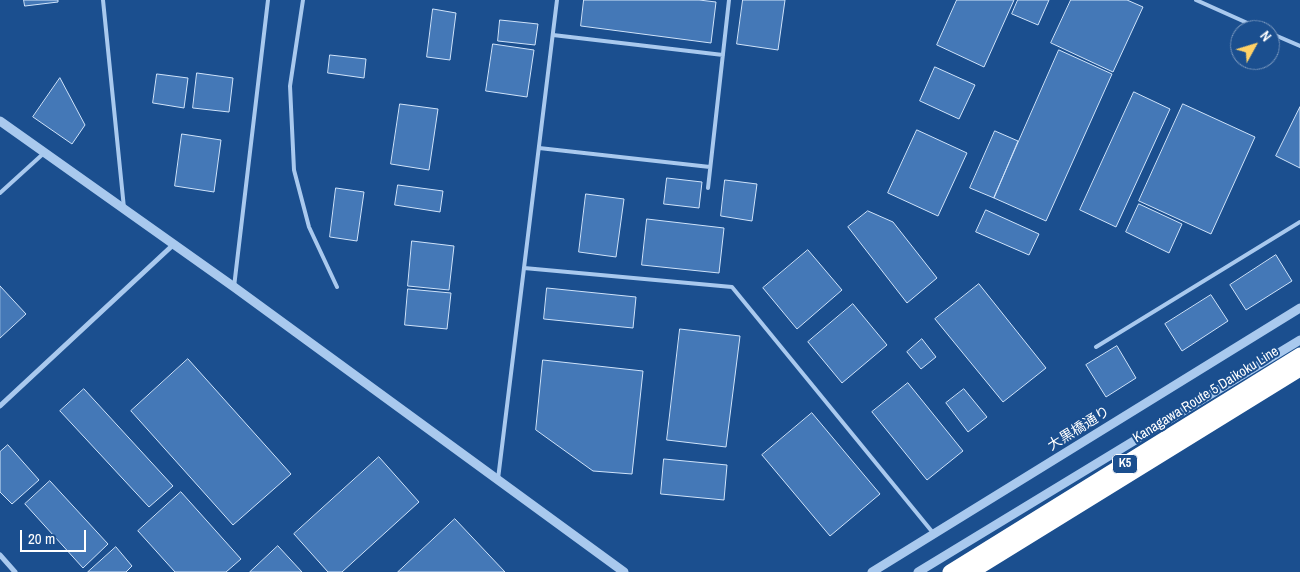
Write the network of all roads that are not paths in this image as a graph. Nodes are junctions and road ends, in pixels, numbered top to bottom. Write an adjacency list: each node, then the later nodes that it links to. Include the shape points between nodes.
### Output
1 (103, 0): 18 (lane)
2 (268, 0): 22 (lane)
3 (303, 0): 23 (lane, via 290,86 294,170 309,227)
4 (557, 0): 8 (lane)
5 (729, 0): 11 (lane)
6 (1196, 0): 7 (lane)
7 (1241, 20)
8 (553, 35): 11 (lane); 13 (lane)
9 (1280, 37): 10 (lane)
10 (1300, 46)
11 (722, 55): 15 (lane)
12 (0, 120): 14 (street)
13 (539, 148): 15 (lane); 21 (lane)
14 (44, 152): 17 (lane); 18 (street)
15 (710, 167): 16 (lane)
16 (708, 188)
17 (0, 193)
18 (124, 210): 20 (street)
19 (1300, 222): 26 (lane)
20 (173, 245): 22 (street); 29 (street)
21 (524, 268): 30 (lane); 31 (lane, via 732,287)
22 (234, 287): 30 (street)
23 (337, 287)
24 (1300, 308): 31 (street, 大黒橋通り)
25 (1300, 340): 36 (street)
26 (1096, 347)
27 (1300, 355): 37 (highway, Kanagawa Route 5 Daikoku Line / K5)
28 (1300, 368): 38 (highway, Kanagawa Route 5 Daikoku Line / K5)
29 (0, 406)
30 (498, 480): 34 (street)
31 (934, 534): 35 (street, 大黒橋通り)
32 (0, 555): 33 (street)
33 (15, 572)
34 (624, 572)
35 (872, 572)
36 (918, 572)
37 (950, 572)
38 (971, 572)

